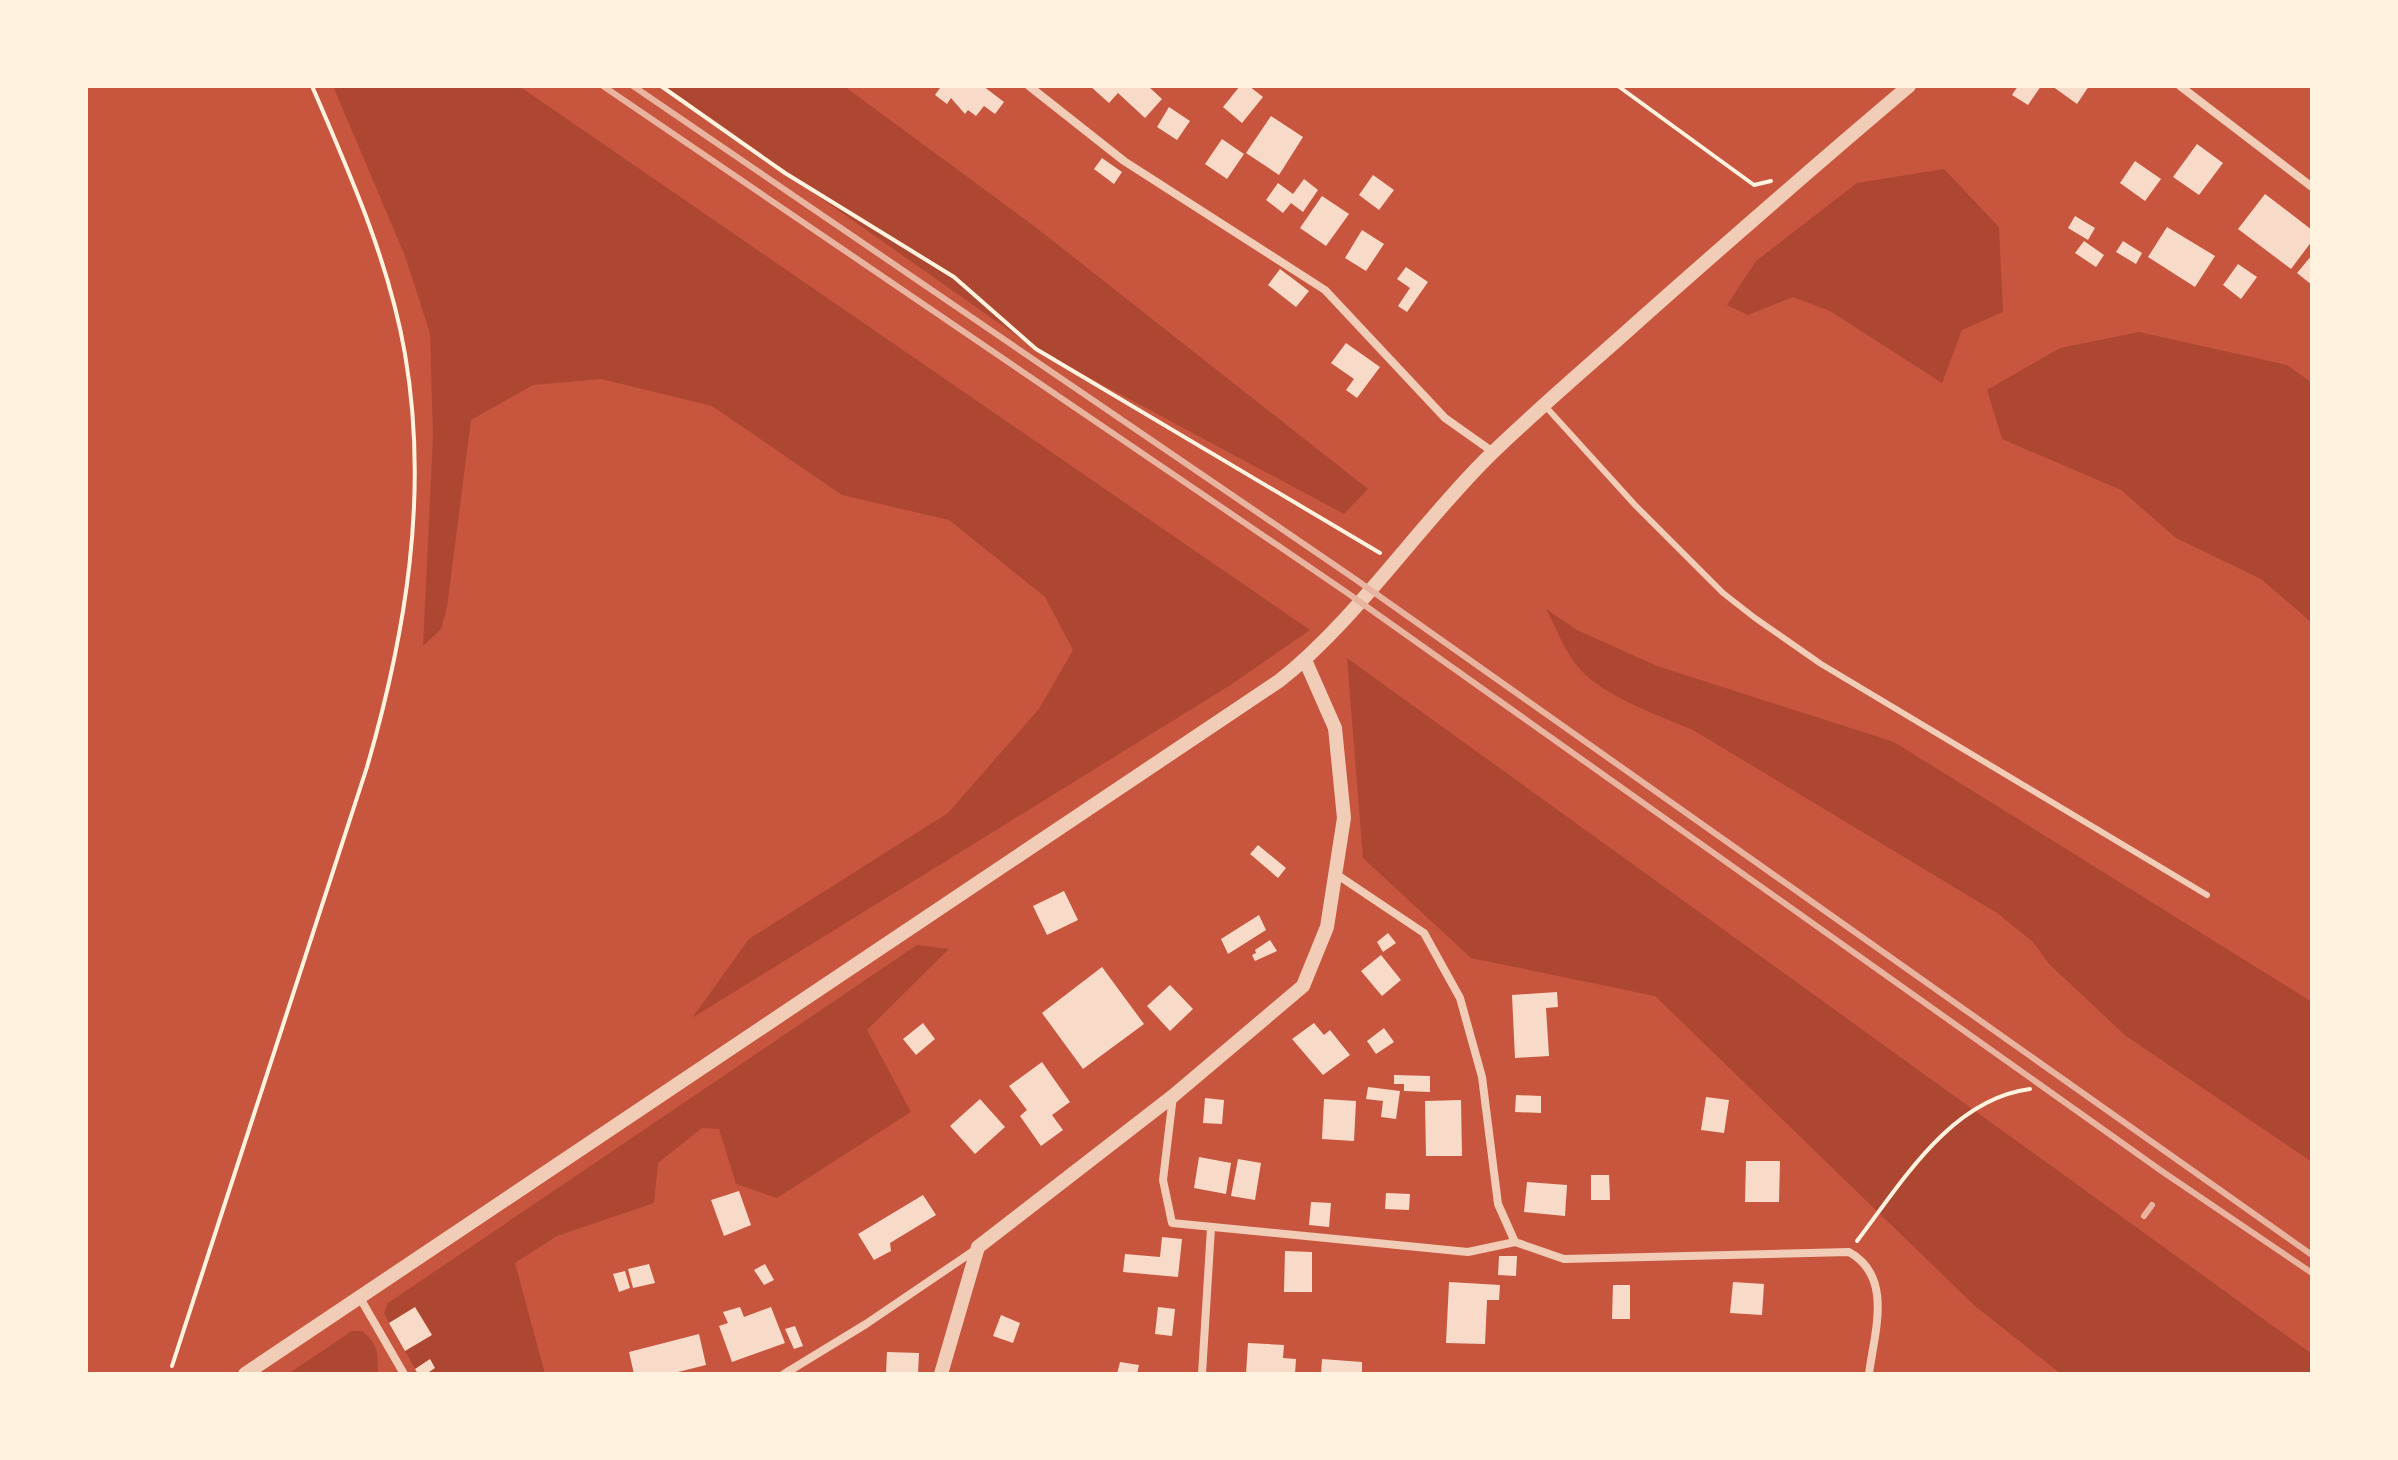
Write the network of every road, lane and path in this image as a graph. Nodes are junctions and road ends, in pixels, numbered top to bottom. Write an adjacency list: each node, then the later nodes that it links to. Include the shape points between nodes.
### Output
1 (312, 86): 22 (path, via 361,202 405,353 414,439 410,579 367,767)
2 (661, 86): 11 (path, via 785,173 954,277 1036,349)
3 (1029, 86): 10 (street, via 1124,161 1325,290 1445,418)
4 (1618, 86): 7 (path, via 1754,185)
5 (1909, 86): 7 (street)
6 (2180, 86): 8 (street)
7 (1805, 174): 9 (street)
8 (2312, 187)
9 (1544, 405): 10 (street); 14 (lane, via 1654,525 1755,618 1821,664)
10 (1493, 452): 11 (street)
11 (1392, 561): 12 (street)
12 (1305, 660): 13 (street, via 1335,728 1344,818); 21 (street)
13 (1336, 874): 16 (street, via 1327,927 1303,986); 18 (street, via 1424,933 1460,998 1482,1077 1498,1204)
14 (2207, 895)
15 (2030, 1089): 20 (path, via 2003,1093 1957,1122)
16 (1173, 1096): 17 (street, via 1163,1180 1172,1223); 19 (street)
17 (1211, 1228): 18 (street, via 1468,1252); 27 (street)
18 (1515, 1242): 20 (street, via 1564,1259)
19 (978, 1247): 25 (street); 26 (street)
20 (1849, 1252): 28 (street, via 1866,1266 1878,1287)
21 (360, 1298): 23 (street); 24 (street)
22 (172, 1366)
23 (245, 1374)
24 (404, 1374)
25 (784, 1374)
26 (941, 1374)
27 (1202, 1374)
28 (1869, 1374)

